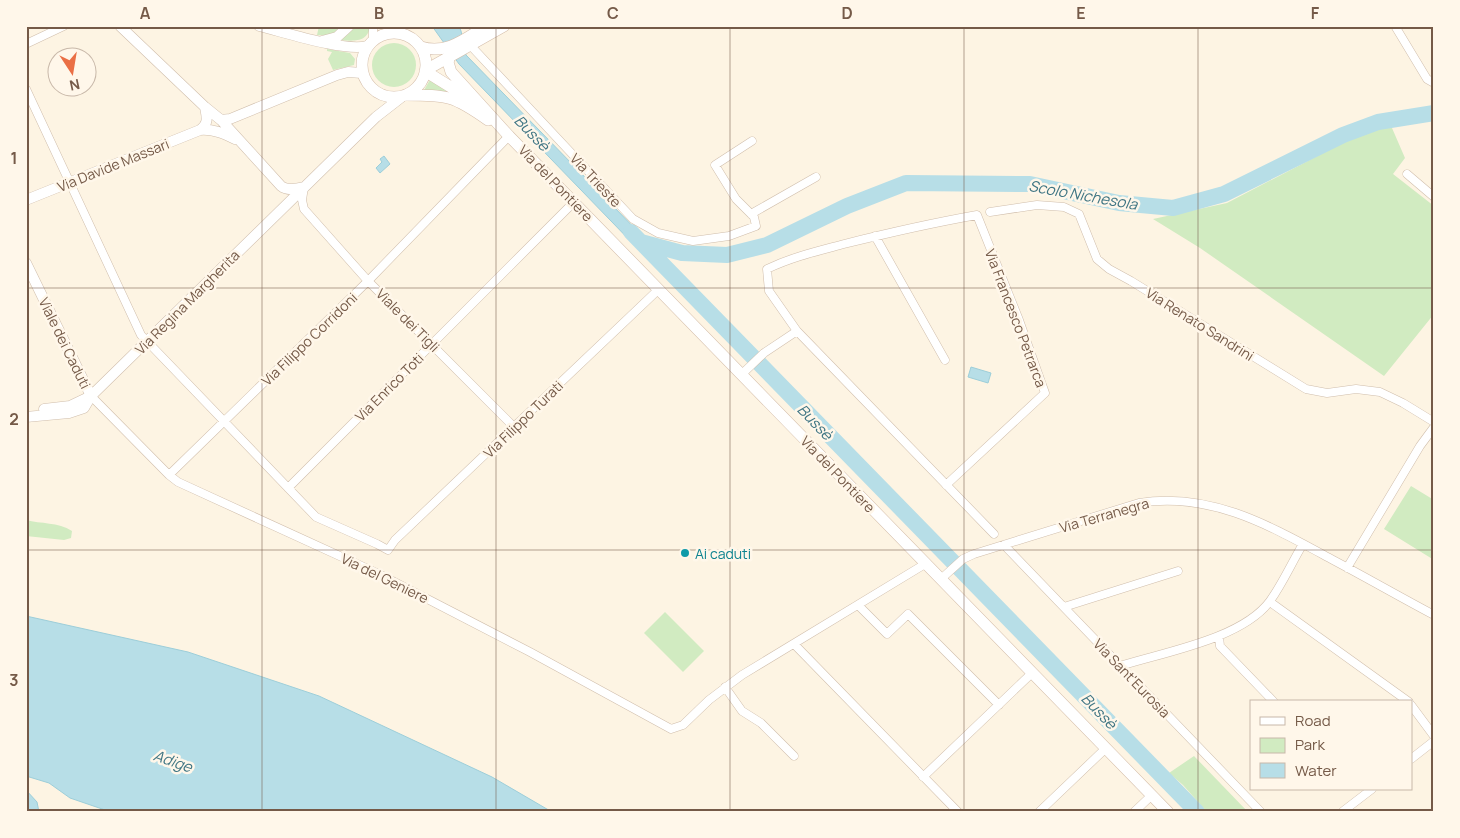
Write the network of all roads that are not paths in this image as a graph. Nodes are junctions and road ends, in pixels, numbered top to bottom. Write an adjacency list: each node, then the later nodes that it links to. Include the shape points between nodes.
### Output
1 (64, 26): 14 (street)
2 (120, 26): 17 (street)
3 (130, 26): 17 (street)
4 (259, 26): 12 (street)
5 (349, 26): 12 (street, via 337,37)
6 (373, 26): 13 (street)
7 (394, 26): 11 (street)
8 (486, 26): 15 (main road)
9 (504, 26): 15 (main road)
10 (1395, 26): 21 (street, via 1427,79)
11 (407, 36): 13 (main road, via 392,33 379,36); 16 (main road)
12 (320, 41): 13 (street, via 349,47)
13 (370, 43): 20 (main road, via 362,61)
14 (26, 44)
15 (467, 45): 18 (main road); 42 (street, Via Trieste, via 633,220 658,233 693,241 729,236 756,226)
16 (421, 47): 18 (main road); 19 (main road)
17 (145, 50): 24 (street)
18 (447, 53): 19 (main road); 25 (main road, Via del Pontiere, via 451,72)
19 (426, 70): 23 (main road, via 421,83); 25 (main road, Via del Pontiere)
20 (362, 73): 23 (main road, via 366,82 380,94 390,97); 26 (street, via 342,73)
21 (1434, 83)
22 (26, 89): 33 (street)
23 (405, 95): 28 (main road, Via del Pontiere, via 452,98); 34 (street, Via Regina Margherita, via 376,117)
24 (205, 107): 26 (street); 27 (street, via 206,125)
25 (484, 109): 28 (main road, Via del Pontiere)
26 (221, 120): 30 (street)
27 (200, 130): 30 (street, via 220,132); 33 (street, Via Davide Massari)
28 (509, 136): 38 (main road, Via del Pontiere); 45 (street, Via Filippo Corridoni)
29 (752, 141): 42 (street, via 715,165 736,199)
30 (241, 142): 35 (street)
31 (1407, 174): 36 (street)
32 (816, 178): 42 (street)
33 (70, 183): 37 (street, Via Davide Massari); 48 (street, via 129,311)
34 (304, 186): 35 (street); 39 (street, Via Regina Margherita); 40 (street)
35 (284, 189): 39 (street)
36 (1434, 197)
37 (26, 200)
38 (574, 202): 46 (main road, Via del Pontiere); 49 (street, Via Enrico Toti)
39 (284, 206): 40 (street); 48 (street, Via Regina Margherita)
40 (304, 209): 45 (street, Viale dei Tigli)
41 (990, 212): 56 (street, Via Renato Sandrini, via 1037,205 1072,210 1079,214 1097,260 1306,389 1327,393 1356,389 1380,392)
42 (751, 214)
43 (875, 236): 47 (street, Via Francesco Petrarca, via 786,260 767,269 768,292); 50 (street); 60 (street, Via Francesco Petrarca, via 977,215 1045,393)
44 (26, 263): 52 (street, Viale dei Caduti)
45 (368, 281): 49 (street, Viale dei Tigli); 55 (street, Via Filippo Corridoni)
46 (659, 289): 51 (main road, Via del Pontiere); 57 (street, Via Filippo Turati)
47 (797, 331): 51 (street); 60 (street, Via Francesco Petrarca)
48 (147, 341): 52 (street, Via Regina Margherita); 55 (street)
49 (432, 344): 57 (street, Viale dei Tigli); 61 (street, Via Enrico Toti)
50 (945, 360)
51 (745, 371): 65 (main road, Via del Pontiere)
52 (91, 396): 53 (street, via 70,406); 54 (street, Via Regina Margherita, via 84,408 75,412); 59 (street, Via del Geniere)
53 (26, 412)
54 (26, 417)
55 (224, 421): 59 (street, Via Filippo Corridoni); 61 (street)
56 (1434, 422)
57 (514, 427): 61 (street, Via Filippo Turati, via 388,550 316,517)
58 (1434, 427): 66 (street)
59 (169, 475): 77 (street, Via del Geniere, via 188,487 428,599 668,728 679,727)
60 (946, 485): 62 (street, Via Francesco Petrarca)
61 (288, 488)
62 (994, 534)
63 (1303, 544): 64 (street, Via Terranegra, via 1256,520 1212,505 1160,500 1139,503); 66 (street, Via Terranegra); 69 (street)
64 (1004, 545): 68 (street, Via Terranegra, via 963,559); 71 (street, Via Sant'Eurosia)
65 (926, 564): 68 (main road, Via del Pontiere); 70 (street, Via del Geniere)
66 (1347, 568): 72 (street, Via Terranegra)
67 (1178, 571): 71 (street)
68 (944, 577): 76 (main road, Via del Pontiere)
69 (1270, 602): 73 (street, via 1244,624); 79 (street)
70 (858, 605): 74 (street, Via del Geniere); 80 (street, via 887,634 908,614)
71 (1064, 607): 75 (street, Via Sant'Eurosia)
72 (1434, 615)
73 (1219, 636): 75 (street); 78 (street, via 1220,646)
74 (794, 644): 77 (street, Via del Geniere); 87 (street)
75 (1120, 666): 94 (street, Via Sant'Eurosia)
76 (1032, 673): 80 (street); 84 (main road, Via del Pontiere)
77 (725, 687): 85 (street, via 742,711 761,723)
78 (1272, 700)
79 (1406, 700)
80 (998, 705): 87 (street)
81 (1412, 706): 82 (street)
82 (1434, 736)
83 (1434, 741): 86 (street)
84 (1105, 749): 89 (main road, Via del Pontiere); 91 (street)
85 (794, 756)
86 (1412, 757)
87 (923, 777): 90 (street)
88 (1362, 792): 95 (street)
89 (1152, 795): 92 (street); 93 (main road, Via del Pontiere)
90 (958, 812)
91 (1039, 812)
92 (1134, 812)
93 (1168, 812)
94 (1261, 812)
95 (1342, 812)

